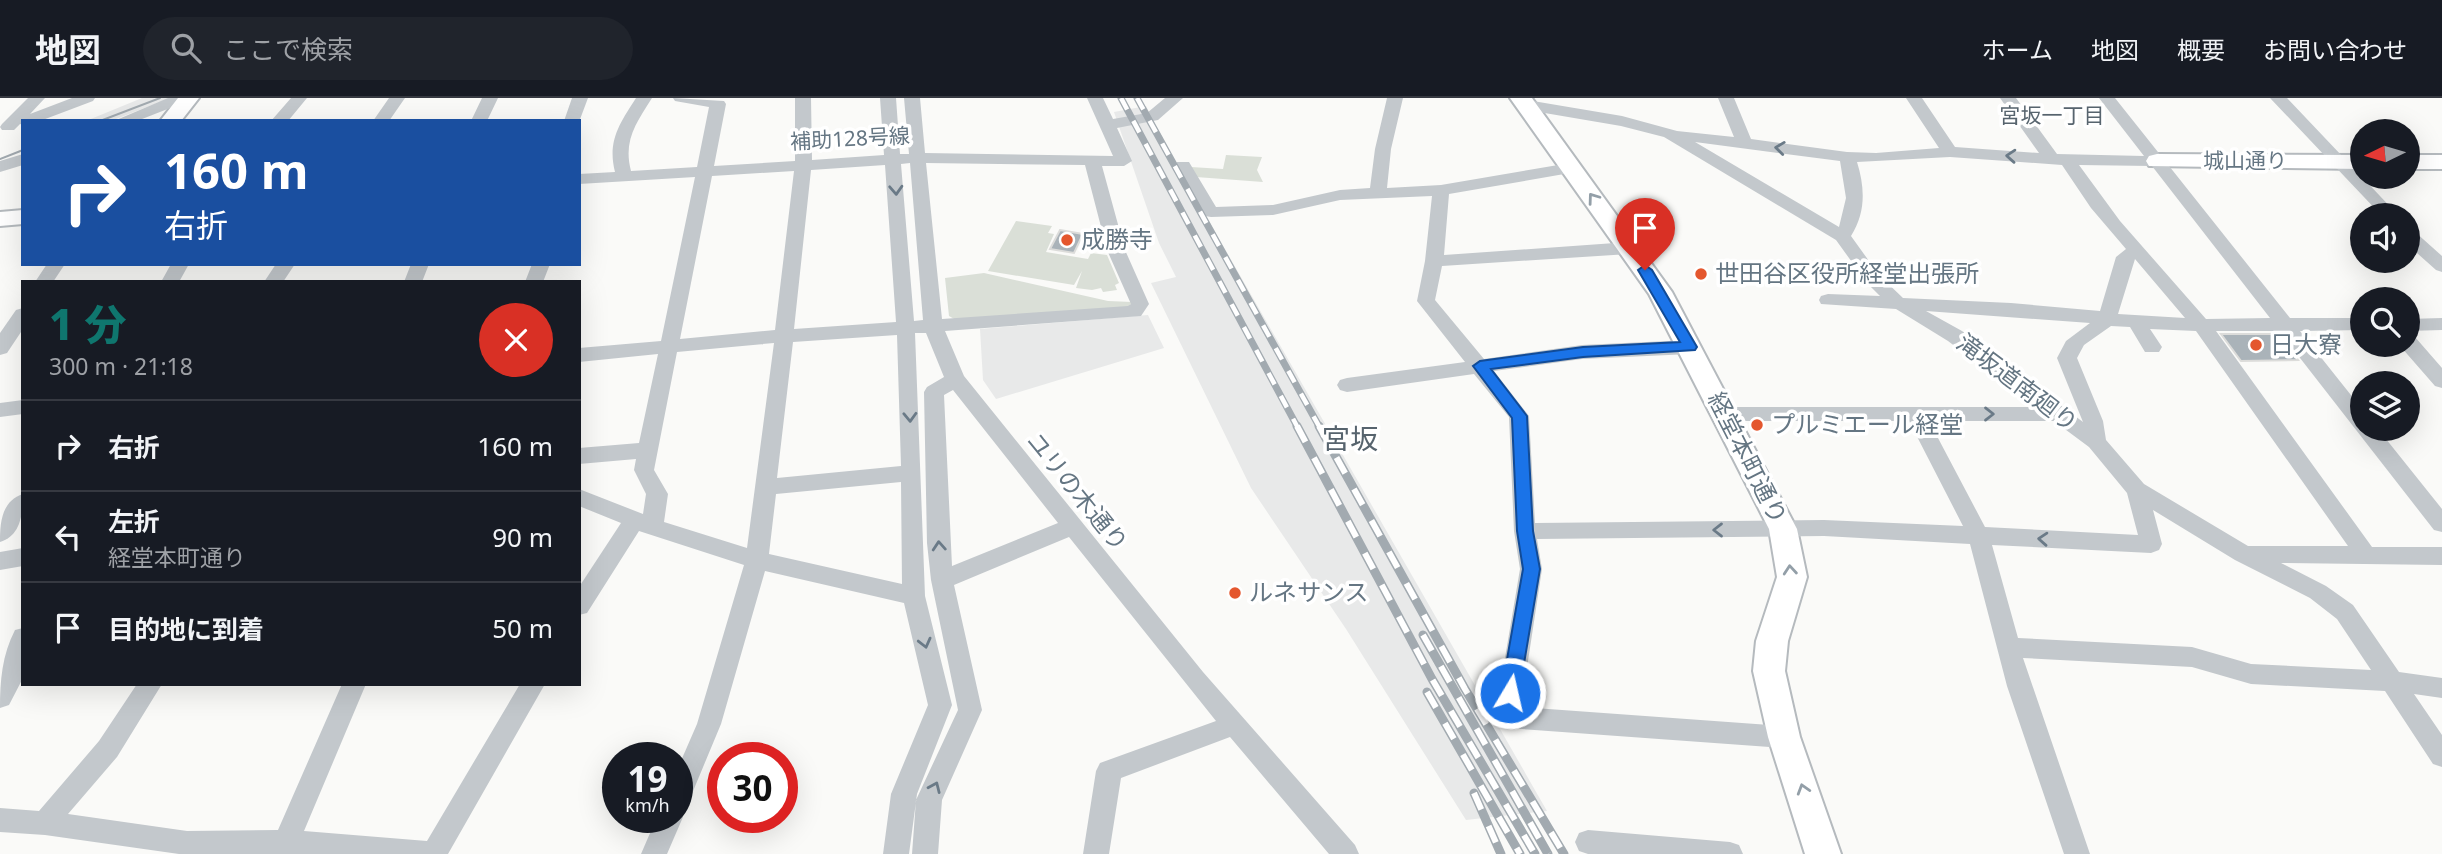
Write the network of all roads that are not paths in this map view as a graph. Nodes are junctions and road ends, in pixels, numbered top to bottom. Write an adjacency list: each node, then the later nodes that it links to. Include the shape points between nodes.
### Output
1 (37, 98): 30 (street)
2 (87, 98): 23 (street)
3 (181, 98): 24 (street)
4 (189, 98): 25 (main road)
5 (299, 98): 26 (street)
6 (397, 98): 27 (street)
7 (489, 98): 28 (street)
8 (580, 98): 29 (street)
9 (644, 98): 51 (street, via 618,153)
10 (681, 98): 50 (street, via 718,104)
11 (803, 98): 46 (street)
12 (888, 98): 37 (street)
13 (912, 98): 36 (street, ユリの木通り)
14 (1095, 98): 31 (street)
15 (1175, 98): 31 (street, via 1152,117)
16 (1395, 98): 54 (street)
17 (1726, 98): 33 (street)
18 (1914, 98): 34 (street)
19 (2008, 98): 38 (street)
20 (2107, 98): 41 (street)
21 (2278, 98): 42 (street)
22 (1524, 101): 32 (street, 滝坂道南廻り); 49 (main road, 経堂本町通り)
23 (30, 119)
24 (127, 119)
25 (172, 119)
26 (281, 119)
27 (383, 119)
28 (480, 119)
29 (573, 119)
30 (14, 125)
31 (1108, 125): 40 (street, 補助128号線, via 1124,161)
32 (1670, 134): 33 (street); 58 (street, 滝坂道南廻り)
33 (1744, 143): 35 (street, one-way to 33)
34 (1950, 152): 35 (street); 38 (street, one-way to 34)
35 (1847, 157): 58 (street, via 1856,191 1851,224)
36 (918, 158): 37 (street, 補助128号線); 40 (street, 補助128号線); 74 (street, ユリの木通り)
37 (893, 159): 46 (street, 補助128号線); 75 (street, one-way to 75)
38 (2059, 159): 41 (street); 61 (street)
39 (21, 160): 48 (street)
40 (1092, 160): 74 (street, via 1116,250 1140,304 1134,312)
41 (2157, 161): 42 (main road, 城山通り); 69 (street)
42 (2339, 162): 43 (main road, 城山通り); 55 (street)
43 (2350, 162)
44 (2420, 162): 45 (main road)
45 (2442, 162)
46 (803, 164): 50 (street, 補助128号線); 76 (street)
47 (1183, 166): 54 (street, via 1211,212 1273,210 1340,195)
48 (0, 167)
49 (1570, 168): 53 (street); 60 (main road, 経堂本町通り, one-way to 49)
50 (702, 171): 51 (street, 補助128号線); 77 (street)
51 (624, 176): 52 (street, 補助128号線)
52 (581, 179)
53 (1441, 190): 54 (street); 62 (street)
54 (1378, 193)
55 (2378, 203)
56 (21, 217): 57 (main road)
57 (0, 219)
58 (1842, 236): 65 (street, 滝坂道南廻り)
59 (2420, 246): 63 (street)
60 (1629, 248): 62 (street); 78 (main road, 経堂本町通り)
61 (2135, 251): 67 (street, via 2125,257); 72 (street)
62 (1434, 261): 83 (street, via 1426,301)
63 (2442, 267)
64 (1828, 300): 65 (street)
65 (1897, 303): 67 (street); 92 (street, 滝坂道南廻り, via 1955,336)
66 (21, 317): 80 (street)
67 (2108, 319): 68 (street); 94 (street, via 2077,340 2067,358 2093,421)
68 (2136, 322): 72 (street); 79 (street)
69 (2284, 323): 70 (street); 72 (street); 88 (street)
70 (2350, 324)
71 (2442, 324): 73 (street)
72 (2201, 325): 110 (street)
73 (2420, 325)
74 (933, 326): 75 (street); 84 (street, ユリの木通り)
75 (906, 327): 76 (street); 97 (street, one-way to 97)
76 (784, 336): 77 (street); 98 (street)
77 (669, 347): 81 (street); 95 (street)
78 (1690, 347): 83 (street, via 1583,352); 90 (main road, 経堂本町通り)
79 (2152, 347)
80 (0, 348)
81 (581, 355)
82 (2420, 356): 85 (street)
83 (1480, 366): 86 (street); 106 (street, via 1519,416)
84 (955, 379): 104 (street, ユリの木通り); 115 (street, one-way to 84, via 934,392)
85 (2442, 381)
86 (1347, 385)
87 (21, 407): 89 (street)
88 (2350, 408)
89 (0, 410)
90 (1725, 414): 91 (street); 105 (main road, 経堂本町通り)
91 (1915, 414): 92 (street, one-way to 92); 108 (street)
92 (2057, 414): 94 (street, 滝坂道南廻り)
93 (2376, 441): 103 (street)
94 (2096, 442): 99 (street, 滝坂道南廻り)
95 (648, 450): 96 (street); 102 (street, via 644,470 658,499)
96 (581, 456)
97 (912, 473): 98 (street); 116 (street)
98 (767, 487): 113 (street)
99 (2137, 490): 108 (street, one-way to 108, via 2151,544); 109 (street, 滝坂道南廻り)
100 (581, 498): 102 (street)
101 (21, 505): 107 (street)
102 (643, 523): 113 (street); 117 (street)
103 (2442, 524)
104 (1072, 526): 115 (street); 126 (street, ユリの木通り)
105 (1783, 529): 106 (street, one-way to 106); 108 (street); 127 (main road, 経堂本町通り, one-way to 105, via 1769,671 1772,642 1792,577)
106 (1525, 531): 127 (street, via 1531,569 1507,718)
107 (0, 534)
108 (1978, 534): 119 (street)
109 (2243, 554): 110 (street); 120 (street, 滝坂道南廻り, via 2318,592 2346,612)
110 (2367, 555): 111 (street)
111 (2442, 556)
112 (21, 557): 114 (street)
113 (757, 560): 116 (street); 129 (street, via 709,724)
114 (0, 561)
115 (942, 580): 139 (street, one-way to 115, via 929,800 970,710)
116 (914, 596): 138 (street, one-way to 138, via 940,705 904,794)
117 (581, 603)
118 (21, 644): 125 (street, via 12,678)
119 (2007, 647): 120 (street, via 2192,657 2251,674); 144 (street)
120 (2390, 681): 124 (street); 128 (street, 滝坂道南廻り)
121 (149, 686): 131 (street, via 108,749)
122 (353, 686): 133 (street)
123 (532, 686): 136 (street)
124 (2442, 688)
125 (0, 698)
126 (1234, 725): 140 (street, via 1109,771); 141 (street, ユリの木通り)
127 (1784, 737): 143 (main road, 経堂本町通り, one-way to 127)
128 (2442, 756)
129 (693, 762)
130 (0, 820): 131 (street)
131 (45, 823): 135 (street)
132 (663, 833): 137 (street)
133 (286, 842): 135 (street); 136 (street)
134 (1588, 842): 142 (street)
135 (185, 848)
136 (432, 854)
137 (654, 854)
138 (896, 854)
139 (925, 854)
140 (1096, 854)
141 (1346, 854)
142 (1730, 854)
143 (1823, 854)
144 (2077, 854)

